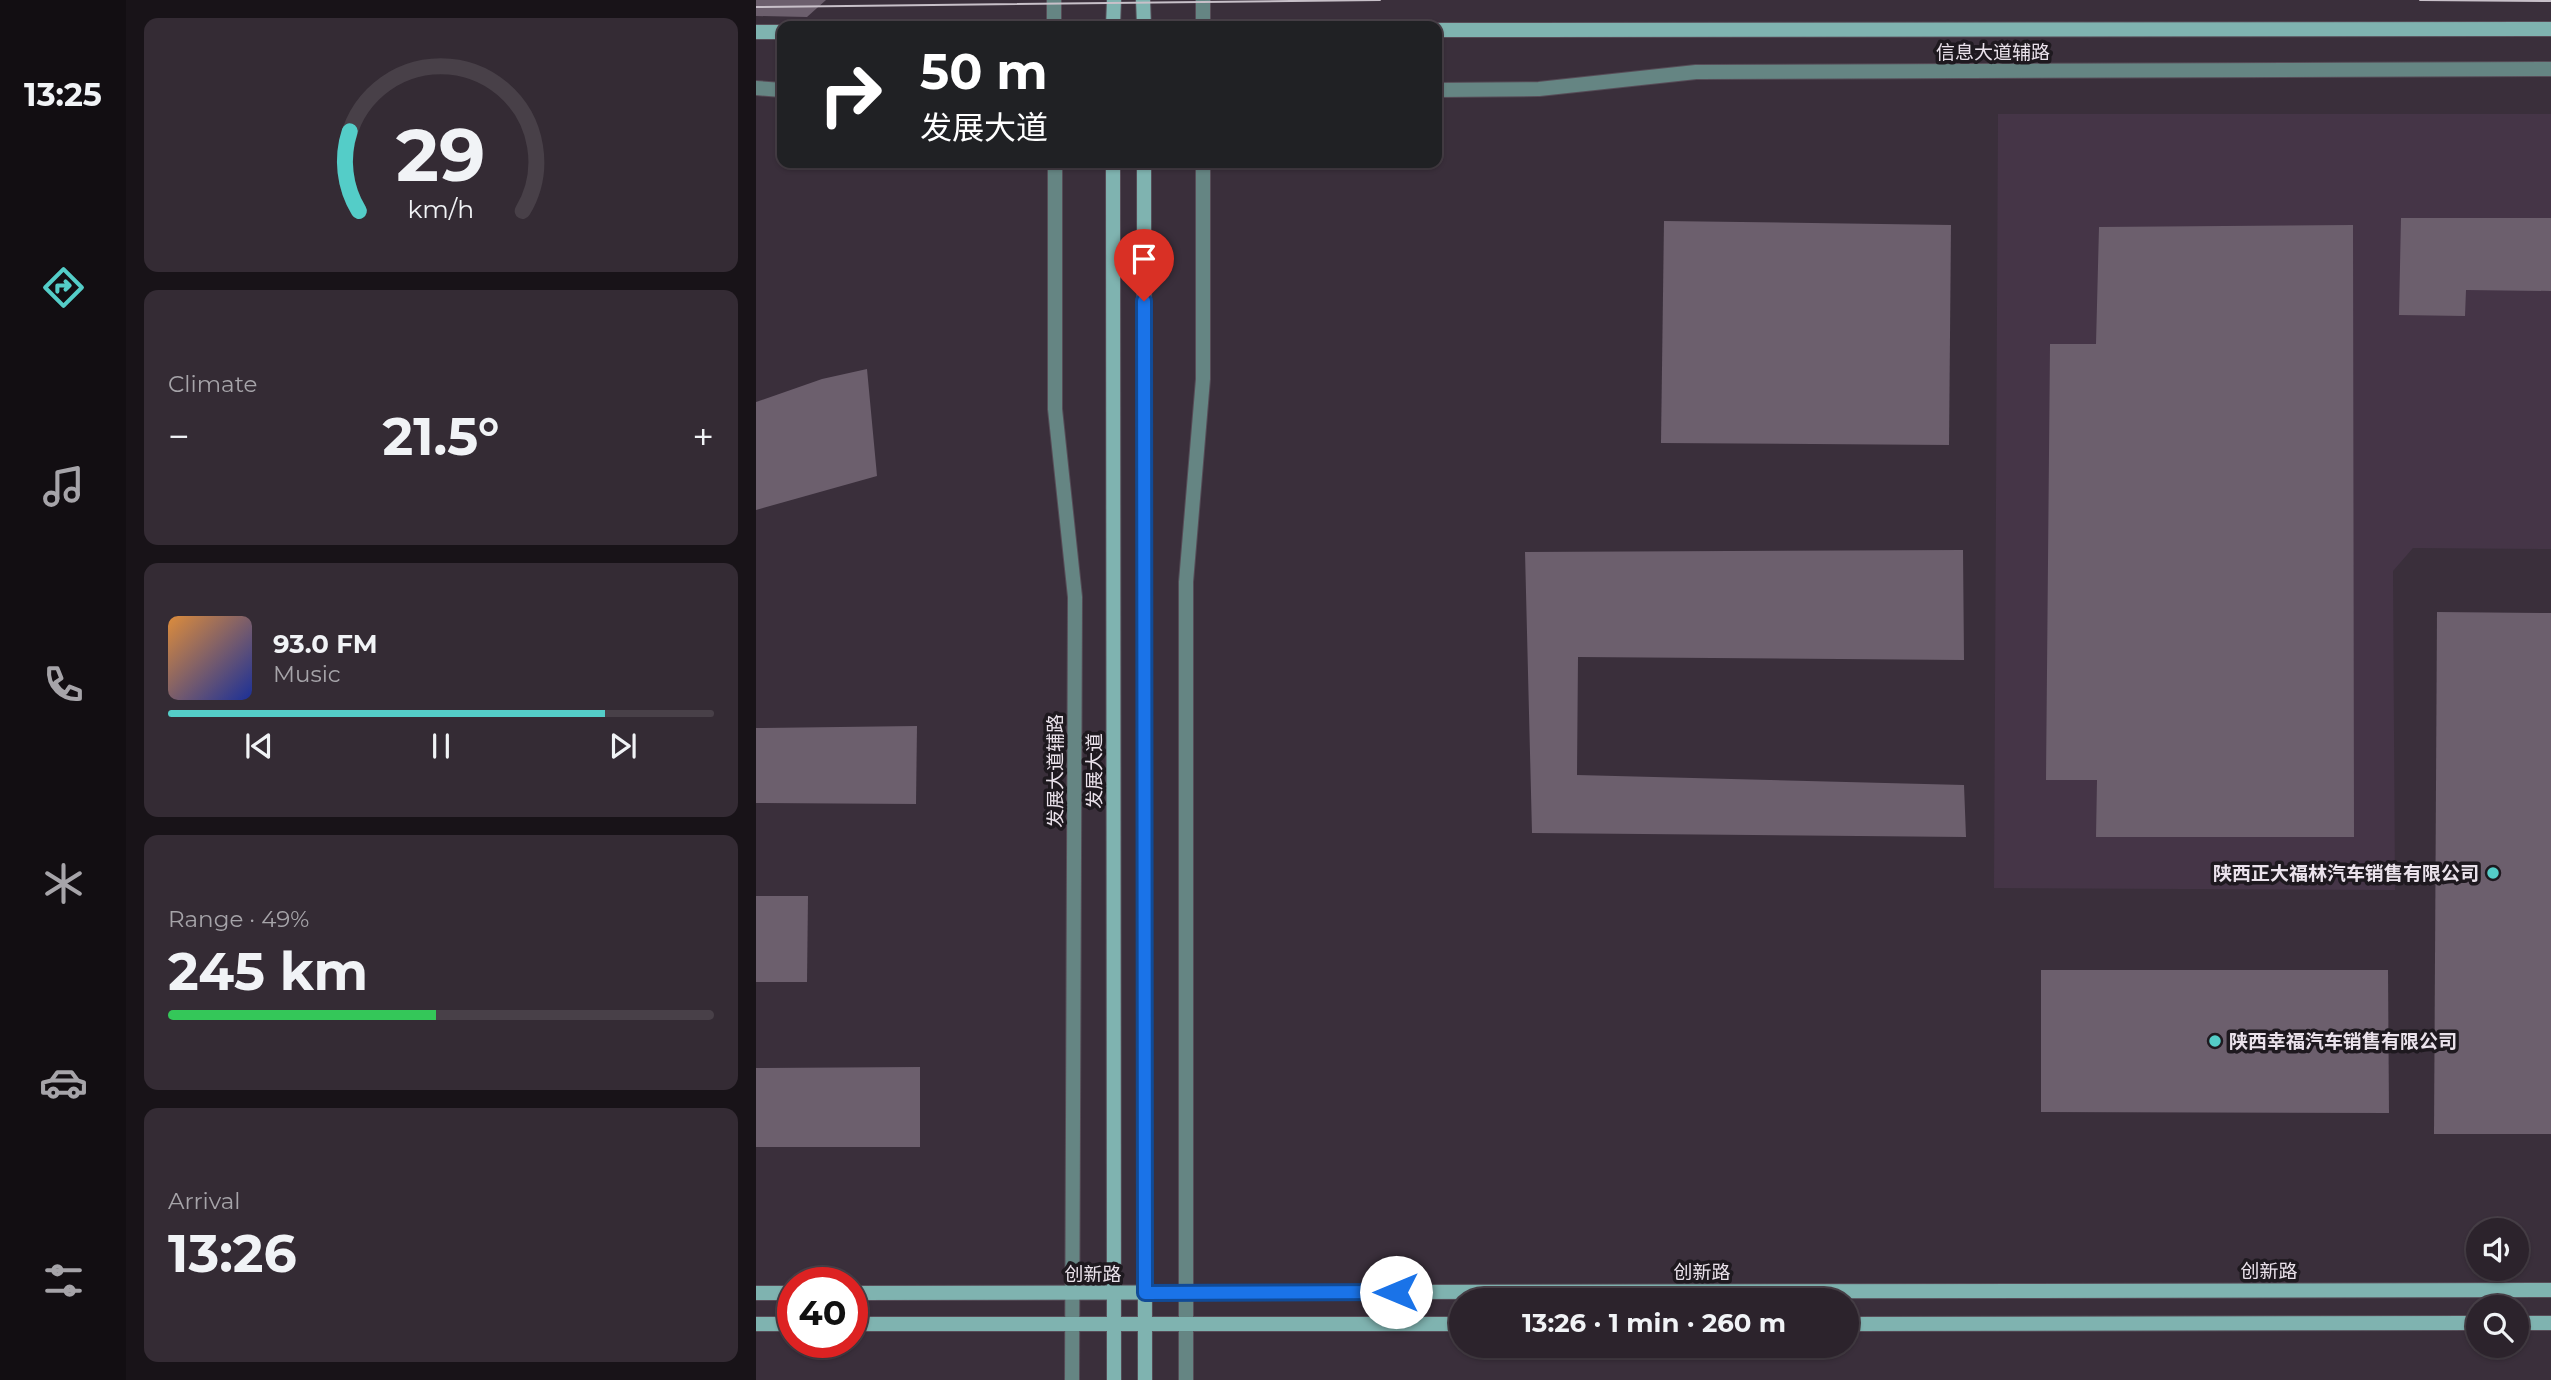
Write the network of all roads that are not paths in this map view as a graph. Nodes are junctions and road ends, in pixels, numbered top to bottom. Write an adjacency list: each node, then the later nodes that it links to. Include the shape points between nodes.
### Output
1 (1054, 0): 5 (street)
2 (1114, 0): 6 (street)
3 (1143, 0): 7 (street)
4 (1203, 0): 8 (street)
5 (1054, 21)
6 (1113, 21)
7 (1144, 21)
8 (1203, 21)
9 (2551, 29): 10 (street)
10 (1442, 30)
11 (756, 32): 12 (street)
12 (777, 32)
13 (2551, 69): 16 (street, 信息大道辅路, via 1696,72 1539,89)
14 (756, 88): 15 (street)
15 (777, 90)
16 (1442, 90)
17 (1055, 168): 25 (street, 发展大道辅路, via 1055,409 1075,597)
18 (1113, 168): 26 (street, 发展大道)
19 (1144, 168): 27 (street)
20 (1203, 168): 28 (street, via 1203,379 1186,582)
21 (2551, 1290): 28 (street, 创新路)
22 (756, 1293): 23 (street)
23 (777, 1293)
24 (868, 1293): 25 (street, 创新路)
25 (1072, 1293): 26 (street, 创新路); 33 (street, 发展大道辅路)
26 (1114, 1293): 27 (street, 创新路); 34 (street, 发展大道)
27 (1145, 1293): 28 (street, 创新路); 35 (street)
28 (1186, 1293): 36 (street)
29 (2551, 1323): 40 (street)
30 (756, 1324): 31 (street)
31 (777, 1324)
32 (868, 1324): 33 (street)
33 (1072, 1324): 34 (street); 41 (street, 发展大道辅路)
34 (1114, 1324): 35 (street); 42 (street, 发展大道)
35 (1145, 1324): 36 (street); 43 (street)
36 (1186, 1324): 37 (street); 44 (street)
37 (1449, 1324)
38 (1859, 1324): 39 (street)
39 (2466, 1324)
40 (2529, 1324)
41 (1072, 1380)
42 (1114, 1380)
43 (1145, 1380)
44 (1186, 1380)

